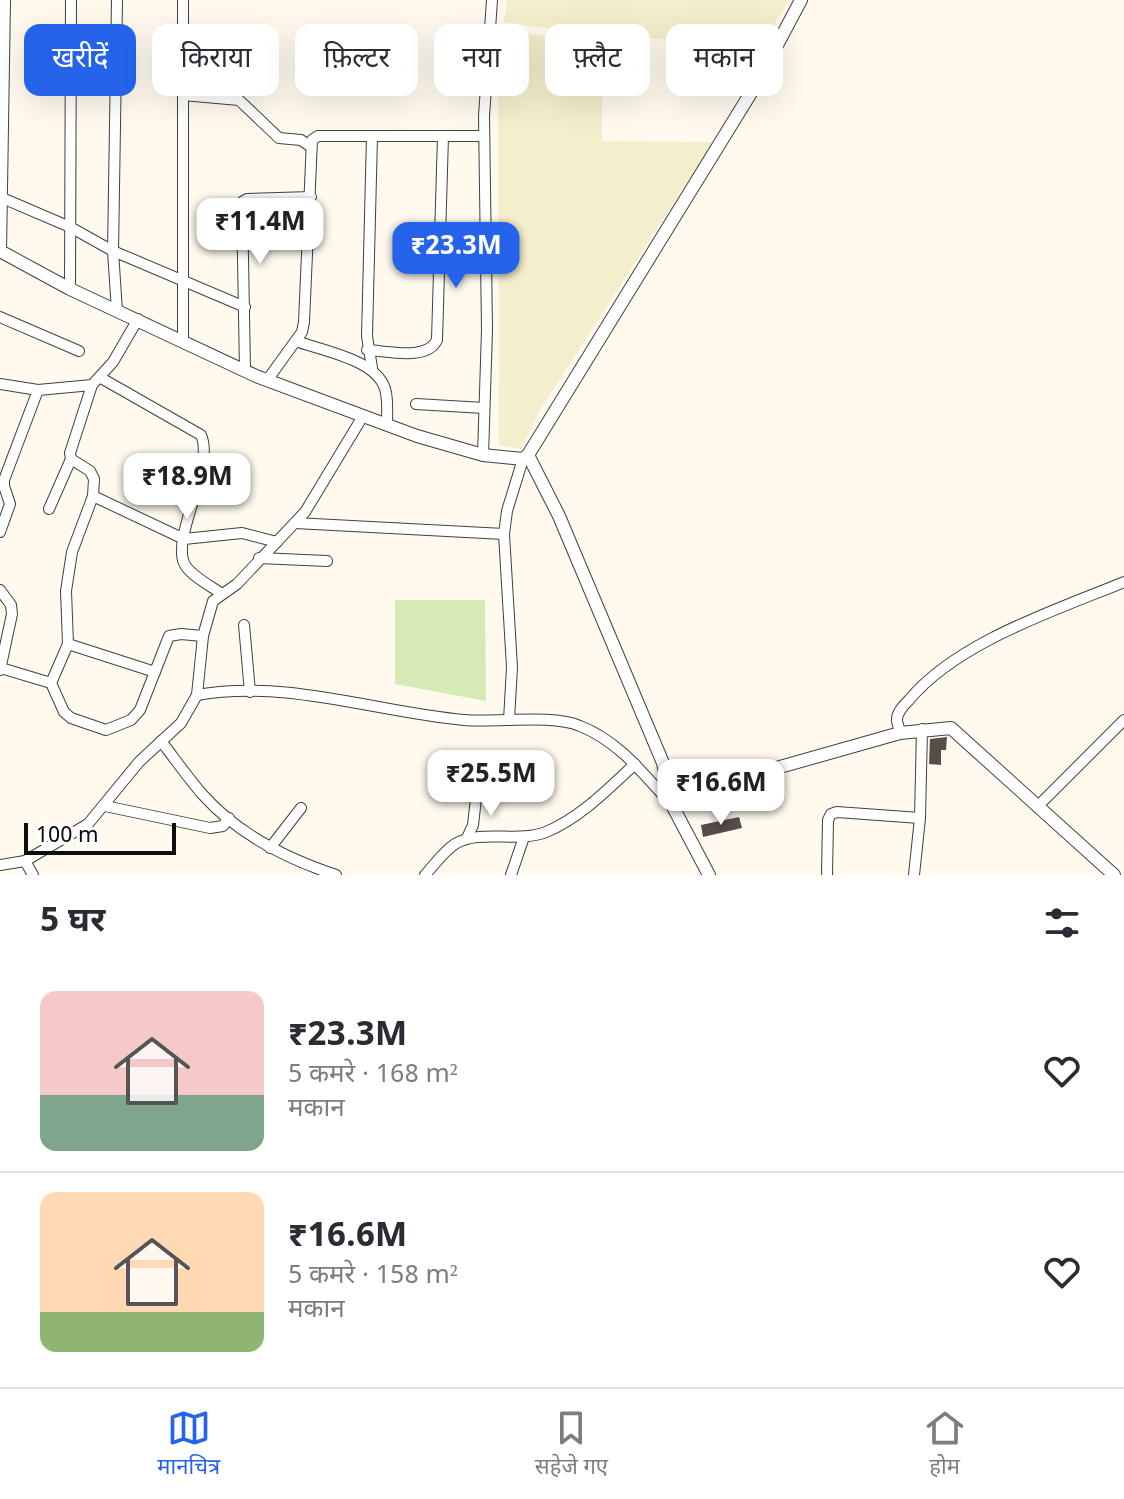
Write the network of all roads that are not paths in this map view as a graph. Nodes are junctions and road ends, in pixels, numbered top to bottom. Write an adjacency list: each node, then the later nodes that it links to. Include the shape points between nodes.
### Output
1 (5, 0): 15 (street)
2 (71, 0): 16 (street)
3 (117, 0): 17 (street)
4 (183, 0): 7 (street)
5 (492, 0): 12 (street)
6 (801, 0): 40 (street, via 757,83)
7 (183, 24)
8 (183, 96): 19 (street)
9 (194, 96): 13 (street, via 239,100 279,138 301,140)
10 (372, 136): 11 (street); 13 (street, via 318,136); 27 (street)
11 (443, 136): 12 (street); 27 (street, via 437,340 425,353)
12 (484, 136): 36 (street)
13 (311, 147): 14 (street)
14 (311, 197): 21 (street, via 242,202); 26 (street, via 304,322)
15 (1, 198): 16 (street); 18 (street)
16 (70, 227): 17 (street); 20 (street)
17 (113, 251): 19 (street); 22 (street)
18 (1, 252): 20 (street)
19 (183, 280): 21 (street); 25 (street)
20 (70, 289): 22 (street)
21 (245, 307): 30 (street)
22 (117, 311): 24 (street)
23 (0, 317): 28 (street)
24 (138, 319): 25 (street); 32 (street)
25 (183, 341): 30 (street)
26 (296, 341): 29 (street); 31 (street)
27 (367, 350): 29 (street)
28 (79, 351)
29 (372, 368): 38 (street, via 386,393)
30 (245, 370): 31 (street)
31 (268, 379): 37 (street)
32 (96, 382): 34 (street); 41 (street); 48 (street, via 201,435 205,452)
33 (0, 384): 34 (street)
34 (38, 390): 42 (street)
35 (416, 404): 36 (street)
36 (484, 408): 39 (street)
37 (363, 416): 38 (street); 45 (street)
38 (387, 425): 39 (street)
39 (483, 455): 40 (street)
40 (526, 457): 47 (street); 70 (street, via 559,516 663,763)
41 (71, 459): 43 (street, via 90,471); 44 (street)
42 (2, 486): 46 (street, via 10,504)
43 (93, 496): 48 (street); 57 (street, via 72,552 66,591)
44 (49, 509)
45 (295, 523): 47 (street); 49 (street)
46 (0, 532)
47 (504, 534): 63 (street, via 512,667)
48 (184, 539): 49 (street, via 228,533); 54 (street, via 184,564)
49 (277, 542): 50 (street)
50 (259, 558): 51 (street); 54 (street)
51 (327, 561)
52 (1124, 582): 66 (street, via 958,658 900,711)
53 (0, 590): 58 (street, via 12,614)
54 (222, 594): 56 (street, via 213,601)
55 (244, 625): 61 (street)
56 (203, 636): 59 (street, via 169,636); 62 (street)
57 (68, 644): 59 (street); 60 (street)
58 (0, 669): 60 (street)
59 (155, 672): 60 (street, via 140,710 131,720 106,730 71,718)
60 (51, 683)
61 (250, 692): 62 (street); 63 (street, via 328,697 460,720)
62 (197, 695): 67 (street, via 181,723)
63 (509, 720): 68 (street, via 577,724)
64 (1124, 720): 72 (street)
65 (922, 729): 66 (street); 72 (street, via 957,731); 75 (street)
66 (900, 733): 70 (street, via 681,795)
67 (161, 741): 71 (street); 74 (street, via 204,796)
68 (635, 764): 70 (street); 76 (street, via 573,816 546,832)
69 (477, 789): 77 (street)
70 (672, 805): 85 (street)
71 (105, 806): 74 (street, via 210,828 223,826); 79 (street, via 79,830)
72 (1037, 807): 88 (street)
73 (301, 808): 78 (street)
74 (229, 818): 78 (street)
75 (920, 818): 86 (street, via 831,814); 87 (street)
76 (524, 837): 77 (street); 84 (street)
77 (467, 838): 83 (street)
78 (270, 848): 82 (street)
79 (25, 861): 80 (street); 81 (street)
80 (0, 865)
81 (33, 875)
82 (336, 875)
83 (425, 875)
84 (511, 875)
85 (709, 875)
86 (827, 875)
87 (914, 875)
88 (1114, 875)

